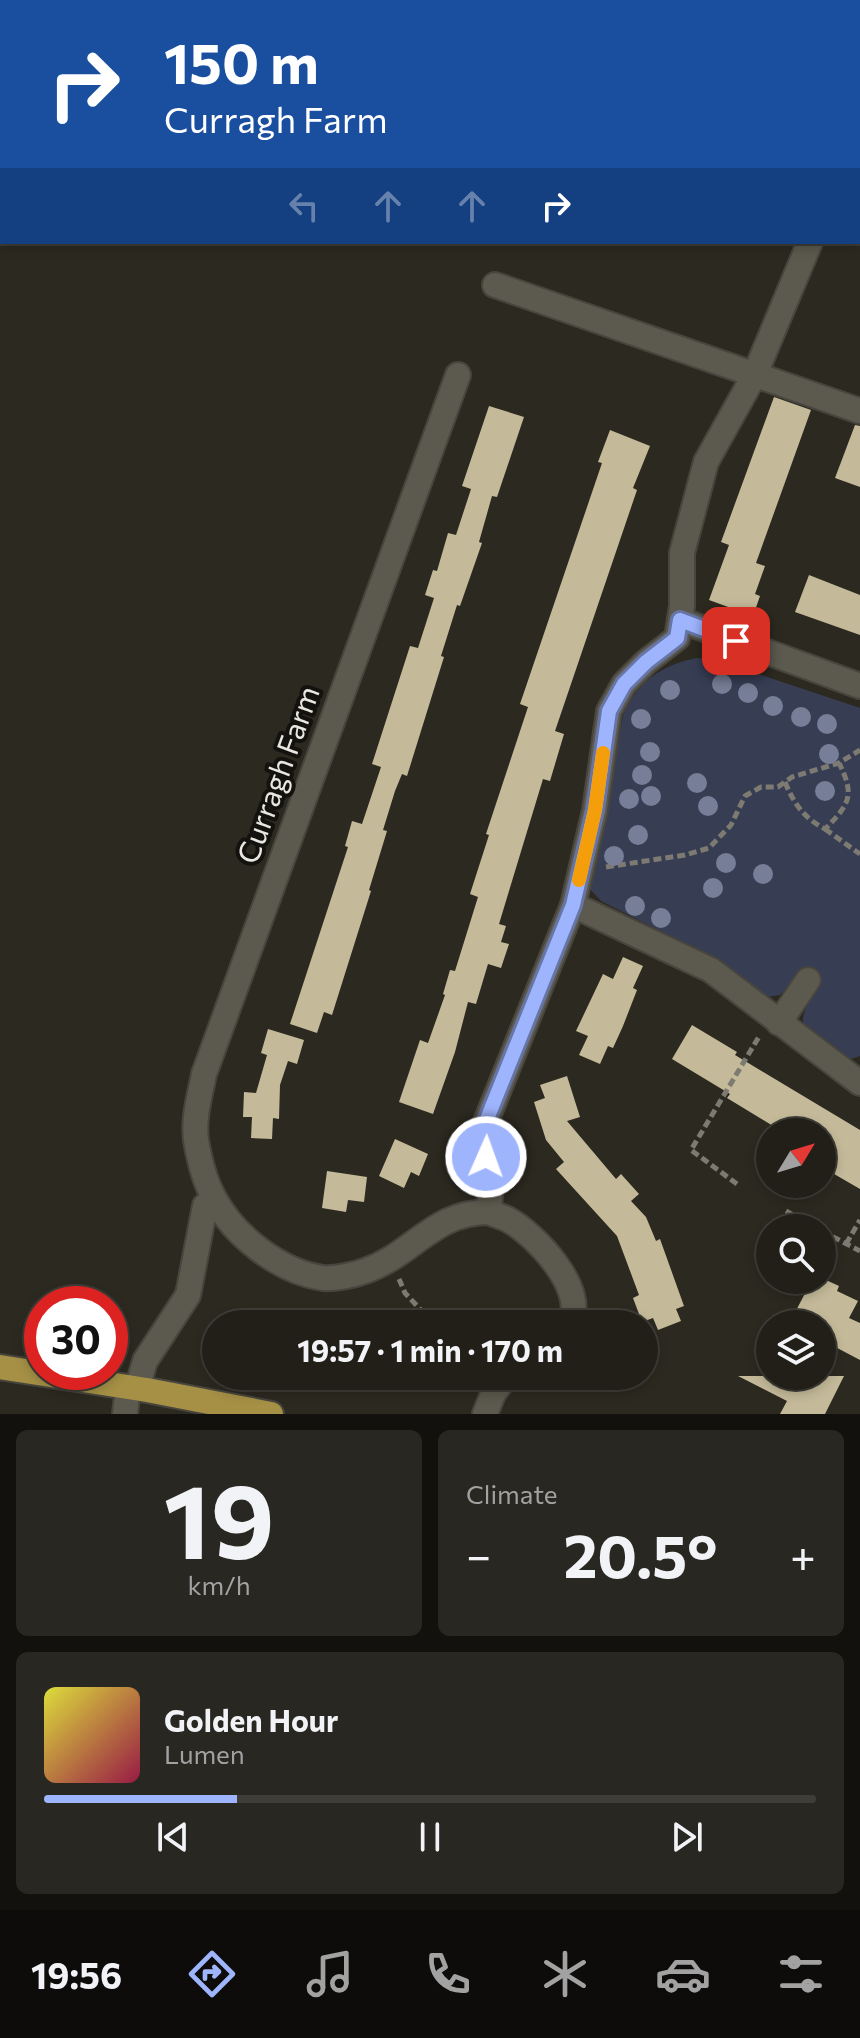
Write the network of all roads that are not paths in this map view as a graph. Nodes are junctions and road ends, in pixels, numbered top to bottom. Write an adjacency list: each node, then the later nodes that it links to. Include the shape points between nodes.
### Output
1 (809, 244): 3 (street)
2 (495, 285): 3 (street)
3 (755, 374): 5 (street); 6 (street, via 706,462 682,553)
4 (458, 375): 12 (street, Curragh Farm, via 204,1074 196,1139)
5 (860, 411)
6 (680, 620): 7 (street); 8 (street, via 677,638 624,684 609,711 595,810)
7 (860, 686)
8 (573, 905): 10 (street, via 711,970); 13 (street, via 481,1134 491,1180)
9 (808, 980): 10 (street)
10 (775, 1020): 11 (street)
11 (860, 1083)
12 (214, 1200): 13 (street, Curragh Farm, via 234,1229 271,1257 326,1279 364,1272 399,1256 439,1224 469,1212); 16 (street, via 205,1206 188,1295)
13 (489, 1212): 14 (street, via 508,1219 561,1269)
14 (572, 1310)
15 (0, 1367): 16 (main road)
16 (133, 1388): 18 (street); 19 (main road)
17 (496, 1390): 20 (street)
18 (125, 1414)
19 (270, 1414)
20 (485, 1414)

